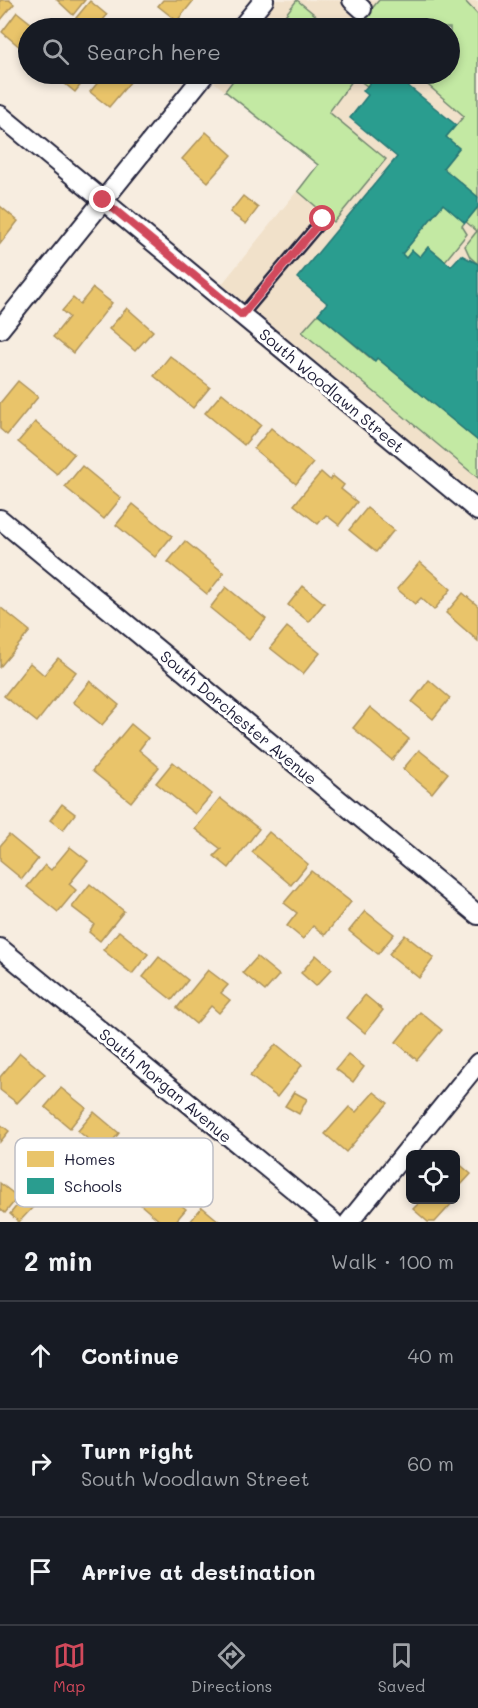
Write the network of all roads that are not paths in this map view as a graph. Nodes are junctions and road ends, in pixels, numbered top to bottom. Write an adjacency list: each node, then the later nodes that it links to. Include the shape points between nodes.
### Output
1 (264, 0): 2 (street)
2 (249, 18)
3 (197, 84): 5 (street)
4 (0, 115): 5 (street, South Woodlawn Street)
5 (103, 200): 7 (street, South Woodlawn Street); 8 (street)
6 (323, 219): 7 (lane)
7 (242, 315): 9 (street, South Woodlawn Street)
8 (0, 329)
9 (478, 511)
10 (0, 519): 11 (street, South Dorchester Avenue)
11 (478, 915)
12 (0, 948): 14 (street, South Morgan Avenue)
13 (478, 1063): 15 (street)
14 (333, 1222)
15 (349, 1222)

